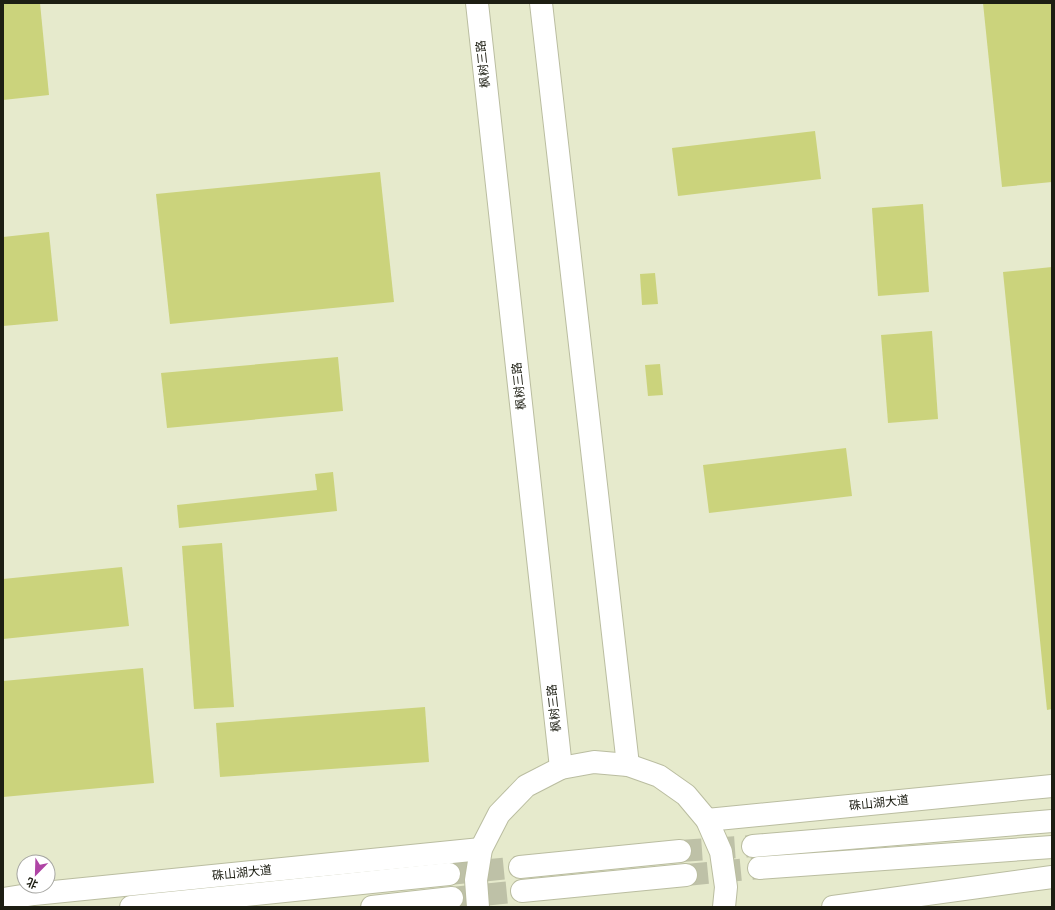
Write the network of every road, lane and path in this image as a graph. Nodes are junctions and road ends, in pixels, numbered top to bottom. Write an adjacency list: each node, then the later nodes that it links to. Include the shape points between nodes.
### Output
1 (477, 3): 4 (main road, 枫树三路)
2 (541, 3): 3 (main road)
3 (628, 765): 4 (main road, via 594,762); 6 (main road, via 659,776 686,795)
4 (561, 768): 10 (main road, via 526,786 499,814)
5 (1052, 786): 6 (main road, 硃山湖大道)
6 (706, 820): 23 (main road, via 721,852 726,887)
7 (1052, 821): 8 (main road)
8 (753, 846)
9 (1052, 847): 13 (main road)
10 (481, 849): 19 (main road, 硃山湖大道); 22 (main road, via 476,880)
11 (680, 851): 12 (main road)
12 (520, 867)
13 (760, 868)
14 (449, 874): 20 (main road)
15 (686, 875): 17 (main road)
16 (1052, 877): 24 (main road)
17 (522, 891)
18 (452, 898): 21 (main road)
19 (3, 899)
20 (131, 907)
21 (372, 907)
22 (478, 907)
23 (724, 907)
24 (834, 907)

